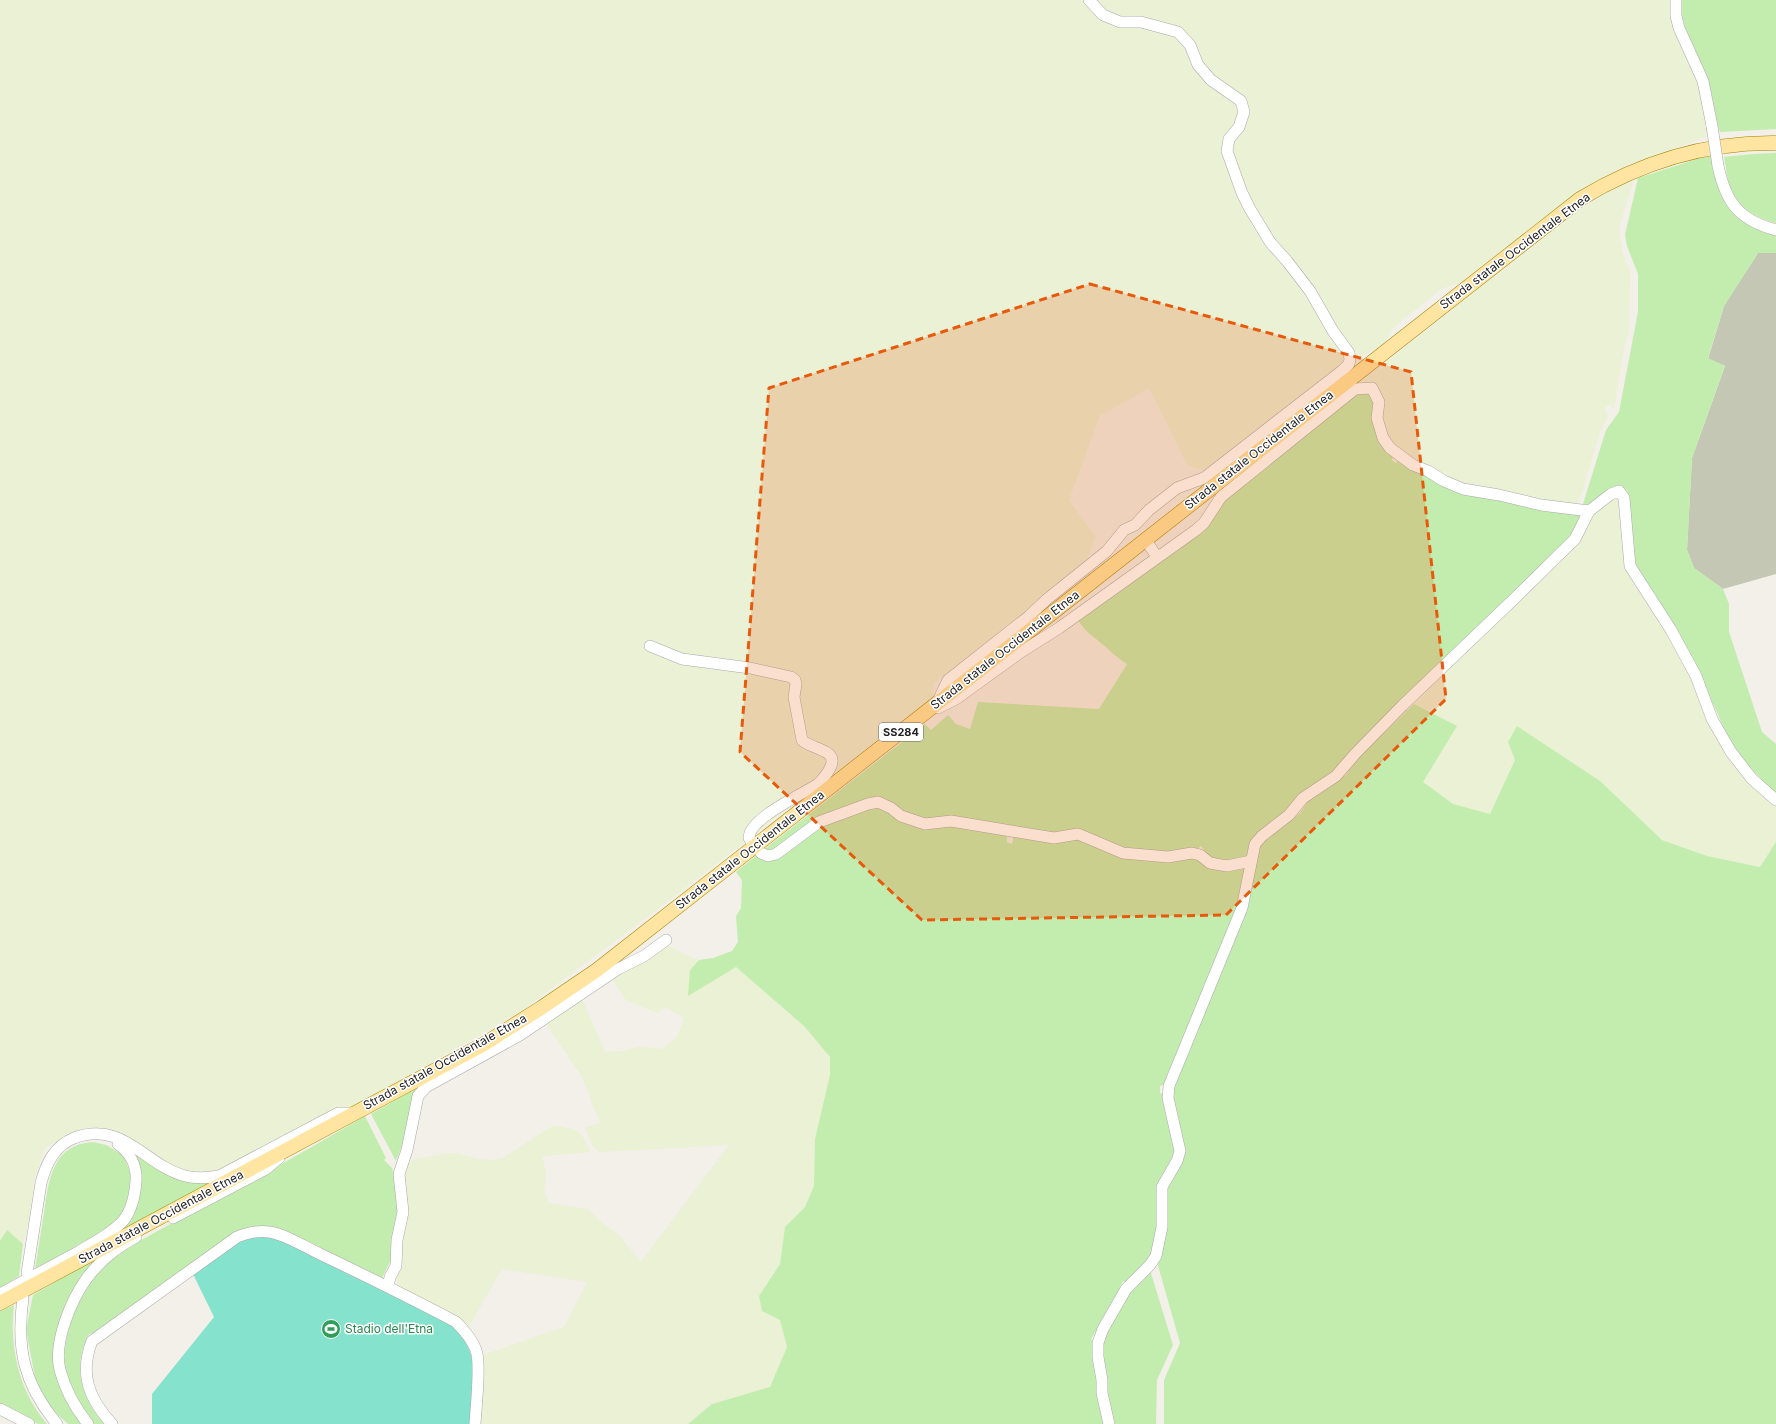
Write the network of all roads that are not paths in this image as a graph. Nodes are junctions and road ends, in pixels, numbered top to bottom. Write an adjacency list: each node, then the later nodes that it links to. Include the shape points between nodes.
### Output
1 (1089, 0): 9 (street, via 1104,15 1120,22 1140,22 1178,32 1190,44 1198,65 1211,80 1241,101 1244,112 1239,126 1229,139 1227,151 1242,193 1270,242 1310,292 1349,353 1349,364 1204,478 1177,488 1149,510 1137,529 1124,530 1107,551 948,680)
2 (1676, 0): 4 (street, bridge, via 1679,28 1703,81 1718,166 1726,195 1739,212 1756,223)
3 (1776, 143): 9 (main road, Strada statale Occidentale Etnea / SS284, via 1721,145 1689,152 1630,172 1580,199)
4 (1776, 230)
5 (1589, 511): 7 (street, via 1541,505 1444,482 1413,465 1390,448 1383,438 1377,418 1379,402 1372,388 1355,389 1243,478 1221,497 1200,526); 11 (street, via 1619,491 1624,498 1630,566 1675,637 1696,676 1712,719 1731,752 1752,779); 14 (street, via 1575,539 1406,702 1336,776 1303,798 1289,815 1257,840)
6 (1149, 545): 7 (street)
7 (1158, 557): 10 (street, via 956,699)
8 (650, 646): 12 (street, via 682,659 750,668 795,680 794,697 802,740 827,752 832,761 818,784 774,809 756,825 749,834)
9 (937, 704): 10 (main road, Strada statale Occidentale Etnea / SS284)
10 (916, 720): 16 (main road, Strada statale Occidentale Etnea / SS284, via 597,970 484,1044)
11 (1776, 800)
12 (751, 841)
13 (761, 853): 14 (street, via 768,856 776,854 819,822 878,802 901,816 925,824 951,821 1054,838 1078,834 1123,854 1168,857 1192,853 1200,855 1210,863 1227,866)
14 (1251, 861): 30 (street, via 1242,908 1169,1086 1168,1098 1180,1151 1162,1187 1162,1227 1156,1256 1150,1266 1126,1289 1103,1329 1098,1343 1102,1393)
15 (666, 940): 20 (street, via 520,1035 426,1087 418,1096 407,1150 399,1174 403,1212 397,1240 396,1266)
16 (354, 1113): 17 (street, via 338,1113 219,1176 206,1178 185,1176 111,1136); 18 (main road, Strada statale Occidentale Etnea / SS284)
17 (90, 1134): 19 (street, via 69,1140 51,1155 41,1183); 21 (street, via 118,1144 128,1151 133,1161 136,1189 128,1214 122,1222 94,1242)
18 (290, 1147): 23 (main road, Strada statale Occidentale Etnea / SS284); 27 (street, via 266,1169 129,1241 110,1255 87,1278 68,1312 59,1345 60,1369 73,1401)
19 (27, 1274)
20 (388, 1286): 28 (street, via 270,1232 247,1233 237,1237 92,1341 87,1354 86,1380 100,1410); 29 (street, via 456,1322 464,1330 476,1350)
21 (0, 1294)
22 (23, 1298): 26 (street, via 20,1342 26,1369 38,1399)
23 (0, 1303)
24 (0, 1409): 25 (street)
25 (29, 1424)
26 (57, 1424)
27 (88, 1424)
28 (112, 1424)
29 (476, 1424)
30 (1109, 1424)

